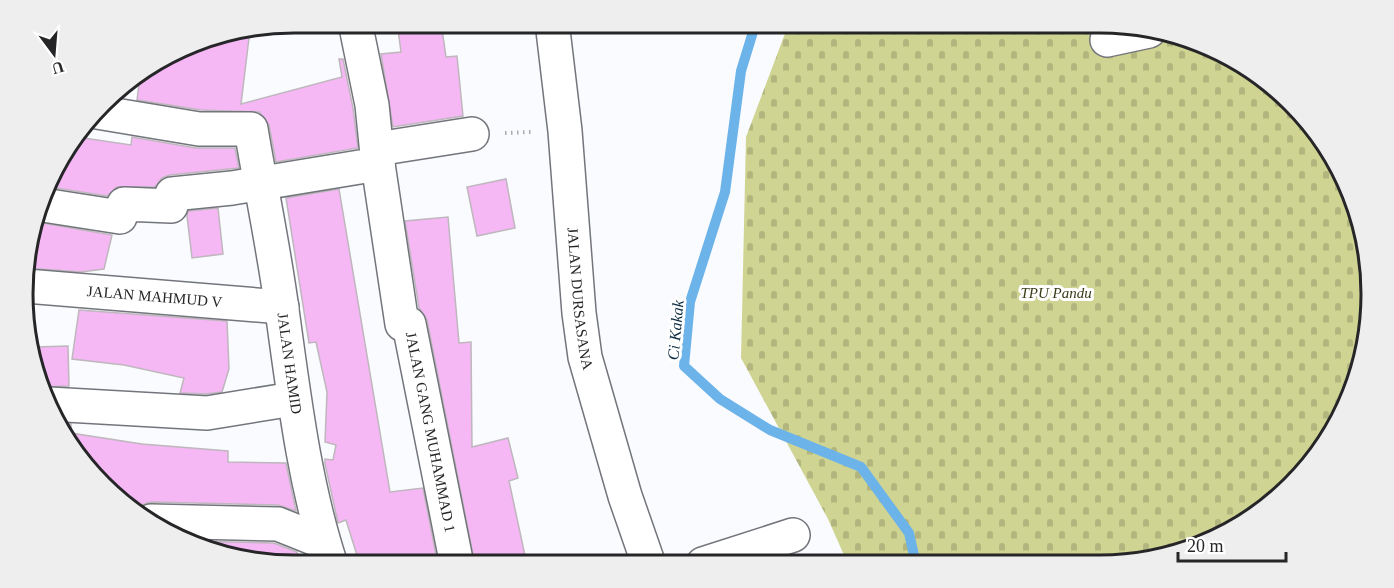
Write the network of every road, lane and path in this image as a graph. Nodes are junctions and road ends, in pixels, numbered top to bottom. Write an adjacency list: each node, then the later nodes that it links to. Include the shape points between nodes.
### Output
1 (357, 33): 8 (street)
2 (553, 33): 6 (street, JALAN DURSASANA)
3 (1131, 35): 4 (street)
4 (1107, 40)
5 (105, 113): 9 (street, JALAN HAMID, via 199,129 250,129)
6 (565, 131): 7 (path); 19 (street, JALAN DURSASANA, via 585,357)
7 (472, 134): 8 (street)
8 (378, 157): 9 (street); 18 (street, JALAN GANG MUHAMMAD 1, via 402,324 409,324)
9 (260, 184): 10 (street, via 172,194 171,206 124,204 120,218); 12 (street, JALAN HAMID)
10 (49, 206)
11 (33, 287): 12 (street, JALAN MAHMUD V)
12 (282, 307): 13 (street, JALAN HAMID)
13 (294, 399): 14 (street, via 207,413); 17 (street, JALAN HAMID)
14 (58, 405)
15 (166, 521): 17 (street, JALAN HAMID, via 278,524)
16 (793, 535): 20 (street)
17 (327, 554)
18 (455, 555)
19 (646, 555)
20 (731, 555)

